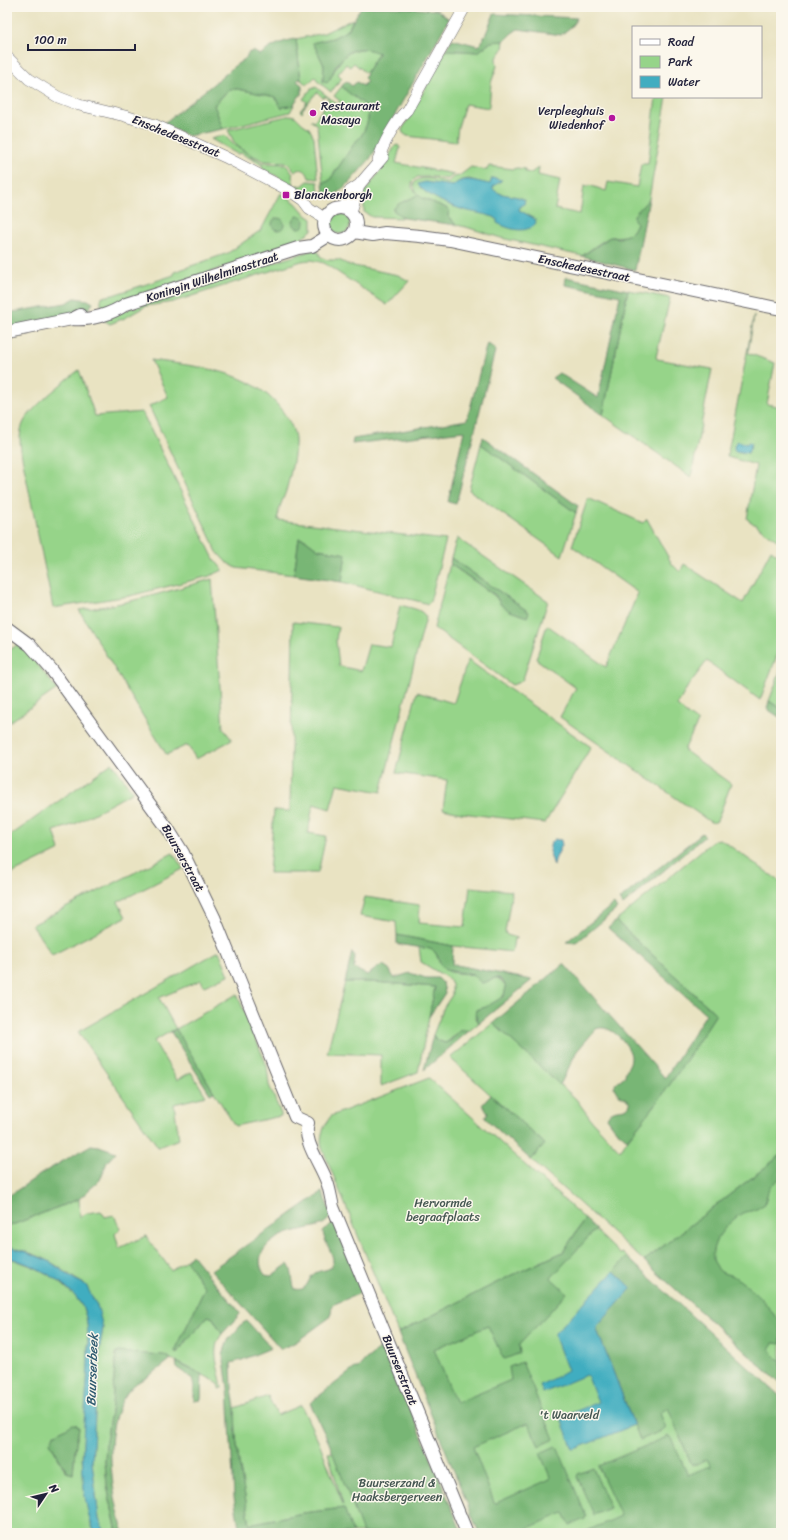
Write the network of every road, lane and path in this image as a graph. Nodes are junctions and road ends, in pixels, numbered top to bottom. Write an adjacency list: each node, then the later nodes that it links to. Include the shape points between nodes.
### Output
1 (465, 7): 3 (street, via 407,110 380,152 378,161 359,185)
2 (7, 57): 4 (street, Enschedesestraat, via 30,79 58,97 154,125 225,157 313,203)
3 (347, 210): 4 (main road, via 335,208); 5 (main road, via 354,216)
4 (326, 224): 5 (main road, via 335,240 344,240 352,236); 7 (main road, Koningin Wilhelminastraat, via 298,248 126,304 116,304 72,319)
5 (355, 228): 6 (main road, Enschedesestraat, via 375,228 385,233 450,240)
6 (781, 309)
7 (7, 332)
8 (7, 628): 9 (main road, Buurserstraat, via 30,644 51,669 183,853 214,917 295,1117 305,1121 307,1138 327,1182 333,1207)
9 (467, 1533)

